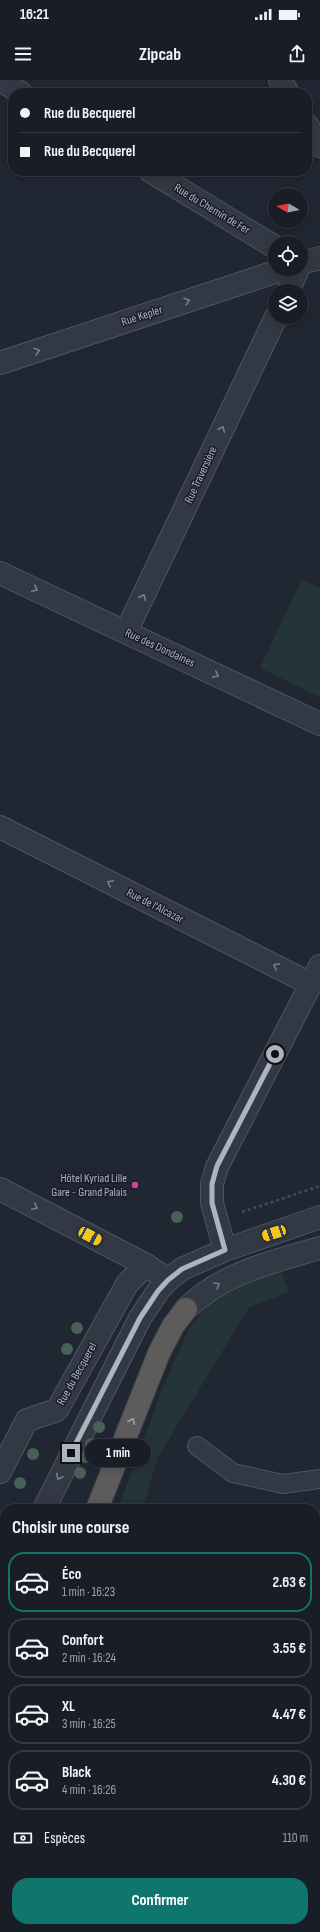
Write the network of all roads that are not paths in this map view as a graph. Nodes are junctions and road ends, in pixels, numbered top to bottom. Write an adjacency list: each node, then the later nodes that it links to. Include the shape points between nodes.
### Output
1 (0, 80): 2 (street)
2 (13, 88)
3 (312, 133): 4 (street)
4 (320, 146)
5 (158, 176): 6 (street, Rue du Chemin de Fer)
6 (268, 243)
7 (320, 258): 8 (street)
8 (308, 261)
9 (268, 274): 11 (street, Rue Kepler, one-way to 9)
10 (273, 324): 13 (street, Rue Traversière, one-way to 10)
11 (0, 363)
12 (0, 573): 13 (street, Rue des Dondaines, one-way to 13)
13 (126, 632): 14 (street, Rue des Dondaines, one-way to 14)
14 (320, 724)
15 (0, 827): 16 (street, Rue de l'Alcazar, one-way to 15)
16 (316, 975): 20 (street, via 217,1166 212,1184 212,1203)
17 (0, 1189): 21 (street, one-way to 21)
18 (320, 1217): 20 (street)
19 (320, 1248): 23 (street, one-way to 19, via 200,1296 233,1276)
20 (225, 1250): 22 (street, via 182,1269)
21 (146, 1265): 22 (street); 25 (street, Rue du Becquerel, via 127,1284 57,1410 27,1420)
22 (168, 1280): 27 (street, one-way to 27, via 140,1318)
23 (186, 1309): 28 (highway, one-way to 23, via 159,1353 173,1326)
24 (197, 1446): 26 (lane, via 233,1473 283,1484)
25 (0, 1472)
26 (320, 1479)
27 (47, 1504)
28 (99, 1504)

